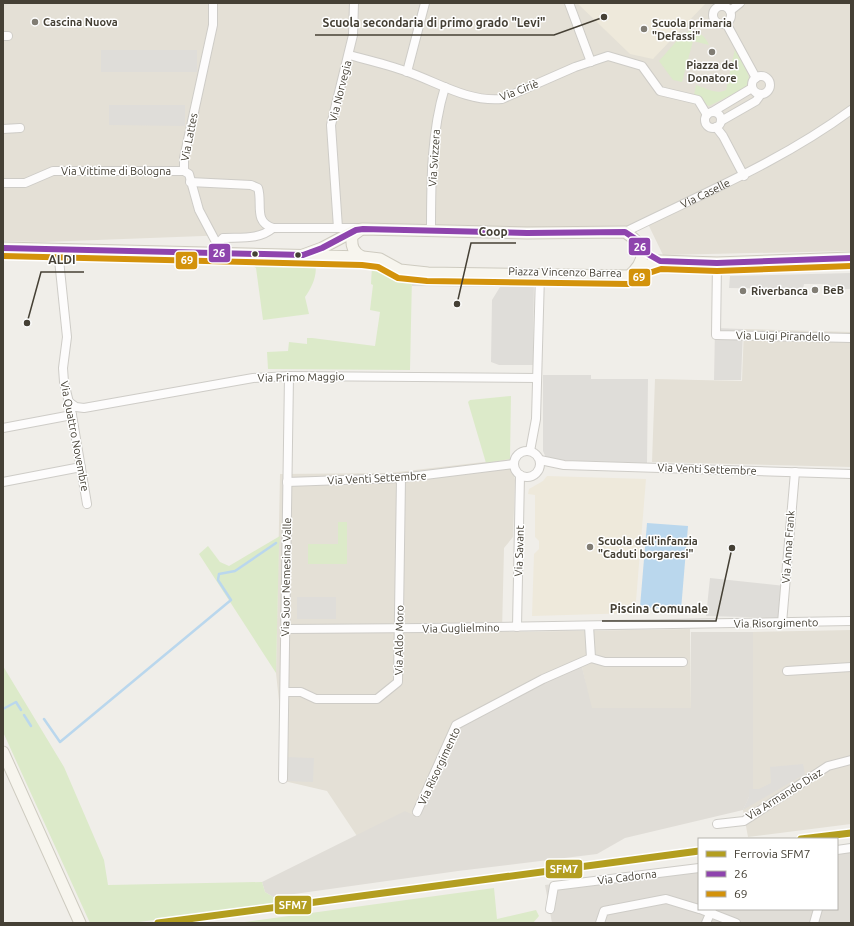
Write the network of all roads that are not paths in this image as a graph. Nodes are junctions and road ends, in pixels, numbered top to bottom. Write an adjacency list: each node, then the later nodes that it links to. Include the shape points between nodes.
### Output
1 (213, 3): 9 (street, Via Lattes)
2 (218, 3): 9 (street, Via Lattes)
3 (354, 3): 11 (street, Via Norvegia, via 353,35)
4 (425, 3): 13 (street)
5 (569, 3): 12 (street)
6 (740, 3): 8 (street)
7 (720, 5): 8 (street); 10 (street, via 715,10 714,19 718,23)
8 (730, 11): 10 (street, via 730,19)
9 (213, 13): 23 (street, Via Lattes, via 213,25 184,158)
10 (726, 23): 14 (street)
11 (349, 55): 13 (street, Via Ciriè); 28 (street, Via Norvegia, via 330,125)
12 (591, 62): 15 (street, Via Ciriè, via 502,99 478,99); 19 (street, Via Ciriè, via 608,56 642,66 660,91 698,100)
13 (408, 72): 15 (street, Via Ciriè)
14 (756, 78): 16 (street); 17 (street, via 764,77 769,84 768,90)
15 (445, 86): 30 (street, Via Svizzera, via 438,110 434,141)
16 (752, 88): 17 (street); 19 (street)
17 (761, 94): 20 (street, via 756,101)
18 (851, 110): 24 (street, Via Caselle, via 833,124)
19 (710, 113): 20 (street, via 719,114); 20 (street, via 706,119 707,124 711,127)
20 (718, 124): 24 (street)
21 (3, 128): 22 (street)
22 (20, 128)
23 (184, 171): 25 (street, Via Lattes, via 188,174); 26 (street, Via Vittime di Bologna, via 53,170 25,183)
24 (744, 176): 31 (street, Via Caselle)
25 (190, 182): 27 (street, via 251,185 258,188 262,221); 33 (street, Via Lattes, via 199,210)
26 (3, 183)
27 (273, 228): 28 (street); 33 (street, via 257,237 223,238)
28 (338, 228): 29 (street)
29 (363, 228): 30 (street, Via Caselle); 36 (street); 37 (street, via 352,236 351,242 356,254)
30 (431, 230): 31 (street, Via Caselle)
31 (624, 234): 31 (street, Piazza Vincenzo Barrea, via 363,230 357,234 354,241 355,248 360,252 383,257 397,266 415,270 623,274 635,268 640,256 635,242); 35 (street, via 636,240)
32 (3, 248): 34 (street)
33 (218, 249): 34 (street); 36 (street)
34 (58, 250): 46 (street, Via Quattro Novembre, via 67,337 63,374)
35 (642, 250): 39 (street); 41 (street)
36 (303, 255): 37 (street)
37 (362, 257): 42 (street, via 380,259 400,270 428,273)
38 (851, 258): 40 (street)
39 (660, 262): 40 (street); 41 (street)
40 (717, 263): 43 (street, Via Luigi Pirandello, via 716,336)
41 (638, 268): 42 (street, via 629,276)
42 (540, 275): 45 (street)
43 (851, 338)
44 (289, 376): 45 (street, Via Primo Maggio); 46 (street, Via Primo Maggio, via 253,378 84,408 76,407); 60 (street, Via Suor Nemesina Valle)
45 (537, 378): 49 (street, via 536,419)
46 (69, 402): 47 (street, Via Quattro Novembre)
47 (72, 415): 48 (street); 53 (street, Via Quattro Novembre)
48 (3, 428)
49 (530, 451): 50 (street); 51 (street, via 519,453)
50 (540, 460): 52 (street, Via Venti Settembre); 54 (street)
51 (514, 464): 57 (street); 58 (street, Via Venti Settembre)
52 (564, 465): 54 (street, Via Venti Settembre); 55 (street, Via Venti Settembre)
53 (81, 467): 59 (street); 61 (street, Via Quattro Novembre)
54 (539, 470): 57 (street, via 533,476)
55 (795, 472): 56 (street, Via Venti Settembre); 63 (street, Via Anna Frank)
56 (851, 474)
57 (520, 475): 65 (street, Via Savant)
58 (402, 478): 60 (street, Via Venti Settembre); 66 (street, Via Aldo Moro)
59 (3, 482)
60 (287, 482): 67 (street, Via Suor Nemesina Valle)
61 (87, 504)
62 (851, 621): 63 (street, Via Risorgimento)
63 (782, 623): 64 (street, Via Risorgimento)
64 (589, 626): 65 (street, Via Guglielmino); 68 (street)
65 (517, 627): 66 (street, Via Guglielmino)
66 (398, 628): 67 (street, Via Guglielmino); 72 (street, Via Aldo Moro, via 398,682 377,699 316,699 300,692)
67 (286, 629): 72 (street, Via Suor Nemesina Valle)
68 (591, 658): 69 (street, via 605,662); 76 (street, Via Risorgimento, via 543,679 456,725)
69 (683, 662)
70 (851, 667): 71 (street)
71 (787, 671)
72 (285, 692): 75 (street, Via Suor Nemesina Valle)
73 (3, 752): 85 (street)
74 (851, 760): 77 (street, Via Armando Diaz, via 828,766 744,821)
75 (283, 779)
76 (417, 812)
77 (717, 824)
78 (851, 848): 79 (street)
79 (838, 850)
80 (698, 868): 82 (street, Via Cadorna, via 554,886)
81 (698, 908): 86 (street, via 666,899 604,911)
82 (550, 909)
83 (711, 910): 87 (street); 88 (street)
84 (818, 910): 89 (street)
85 (80, 923)
86 (600, 923)
87 (706, 923)
88 (736, 923)
89 (814, 923)

